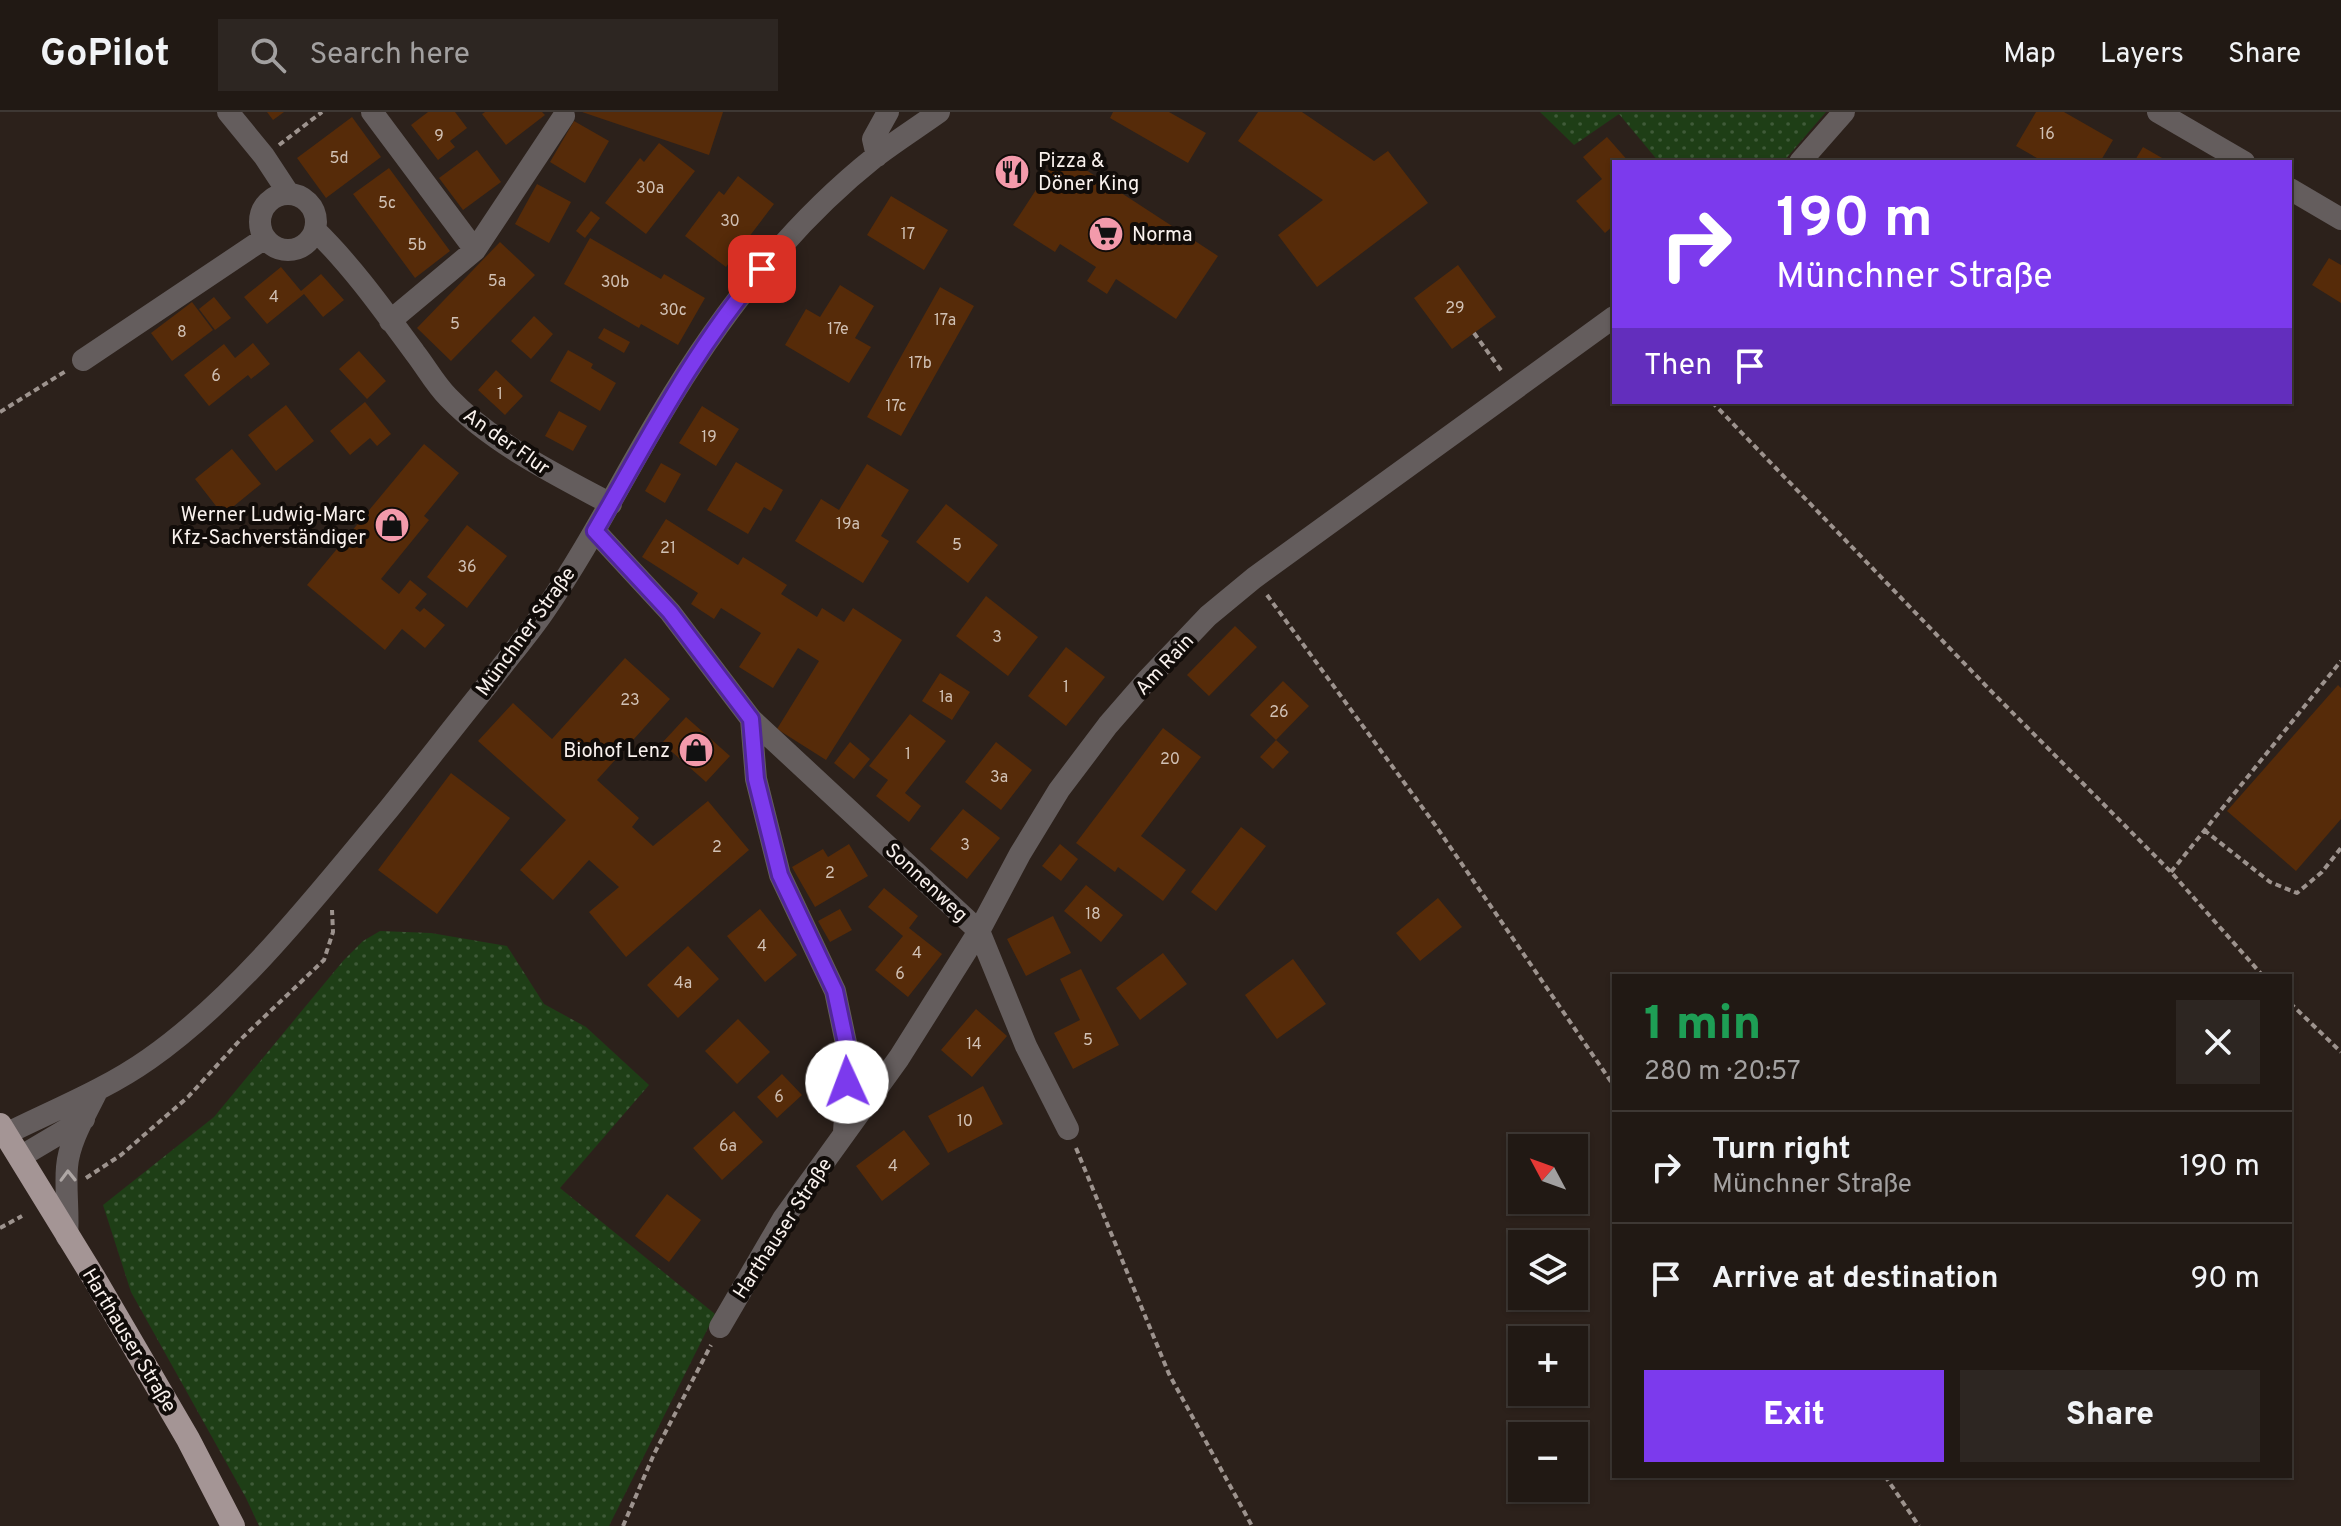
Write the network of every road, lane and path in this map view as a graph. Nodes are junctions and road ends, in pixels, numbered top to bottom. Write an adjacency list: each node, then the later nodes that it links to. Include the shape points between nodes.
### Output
1 (228, 112): 9 (street, An der Flur)
2 (322, 112): 9 (path)
3 (372, 112): 18 (street)
4 (888, 112): 10 (street, via 873,139)
5 (939, 112): 10 (street, Münchner Straße)
6 (1844, 112): 11 (street)
7 (2158, 112): 12 (street)
8 (564, 116): 18 (street)
9 (264, 156): 14 (street, An der Flur)
10 (877, 156): 26 (street, Münchner Straße, via 796,230 732,306 660,416)
11 (1802, 160)
12 (2241, 160)
13 (2292, 190): 15 (street)
14 (289, 194): 16 (street, An der Flur, via 311,205); 17 (street, via 263,208)
15 (2341, 219)
16 (315, 230): 17 (street, via 297,249 279,248); 20 (street, An der Flur)
17 (265, 238): 22 (street)
18 (475, 250): 20 (street)
19 (1612, 318): 35 (street, Am Rain, via 1208,616 1108,725 1059,790)
20 (390, 321): 26 (street, An der Flur, via 446,396 470,418 552,473)
21 (1474, 333): 23 (path)
22 (83, 360): 25 (path)
23 (1508, 380)
24 (1714, 404): 33 (path)
25 (0, 412)
26 (611, 504): 27 (street, Münchner Straße)
27 (595, 531): 30 (street, via 670,612); 34 (street, Münchner Straße, via 544,612)
28 (1270, 599): 39 (path, via 1433,822)
29 (2340, 664): 31 (path)
30 (751, 719): 35 (street, Sonnenweg); 44 (street, via 756,779 780,875 835,991 849,1057)
31 (2204, 830): 32 (path, via 2270,882 2297,893); 33 (path)
32 (2341, 848)
33 (2171, 872): 36 (path)
34 (317, 893): 40 (street, Münchner Straße, via 219,1001 149,1059); 46 (path, via 333,911 324,960 188,1097 121,1155)
35 (979, 931): 42 (street, Sonnenweg, via 1026,1046); 44 (street, Am Rain, via 899,1058)
36 (2261, 974)
37 (2292, 1005): 38 (path)
38 (2341, 1052)
39 (1612, 1083)
40 (97, 1091): 41 (street); 43 (street, Münchner Straße)
41 (84, 1119): 45 (street); 49 (street, one-way to 41, via 67,1167)
42 (1068, 1129): 54 (path, via 1169,1374)
43 (3, 1130): 45 (main road, Harthauser Straße)
44 (844, 1133): 50 (street, Harthauser Straße, via 783,1219)
45 (20, 1157): 49 (main road, Harthauser Straße)
46 (84, 1179)
47 (22, 1216): 48 (path)
48 (0, 1228)
49 (67, 1237): 52 (main road, Harthauser Straße, via 188,1439)
50 (720, 1327): 53 (path)
51 (1886, 1478): 55 (path)
52 (233, 1526)
53 (623, 1526)
54 (1252, 1526)
55 (1919, 1526)

